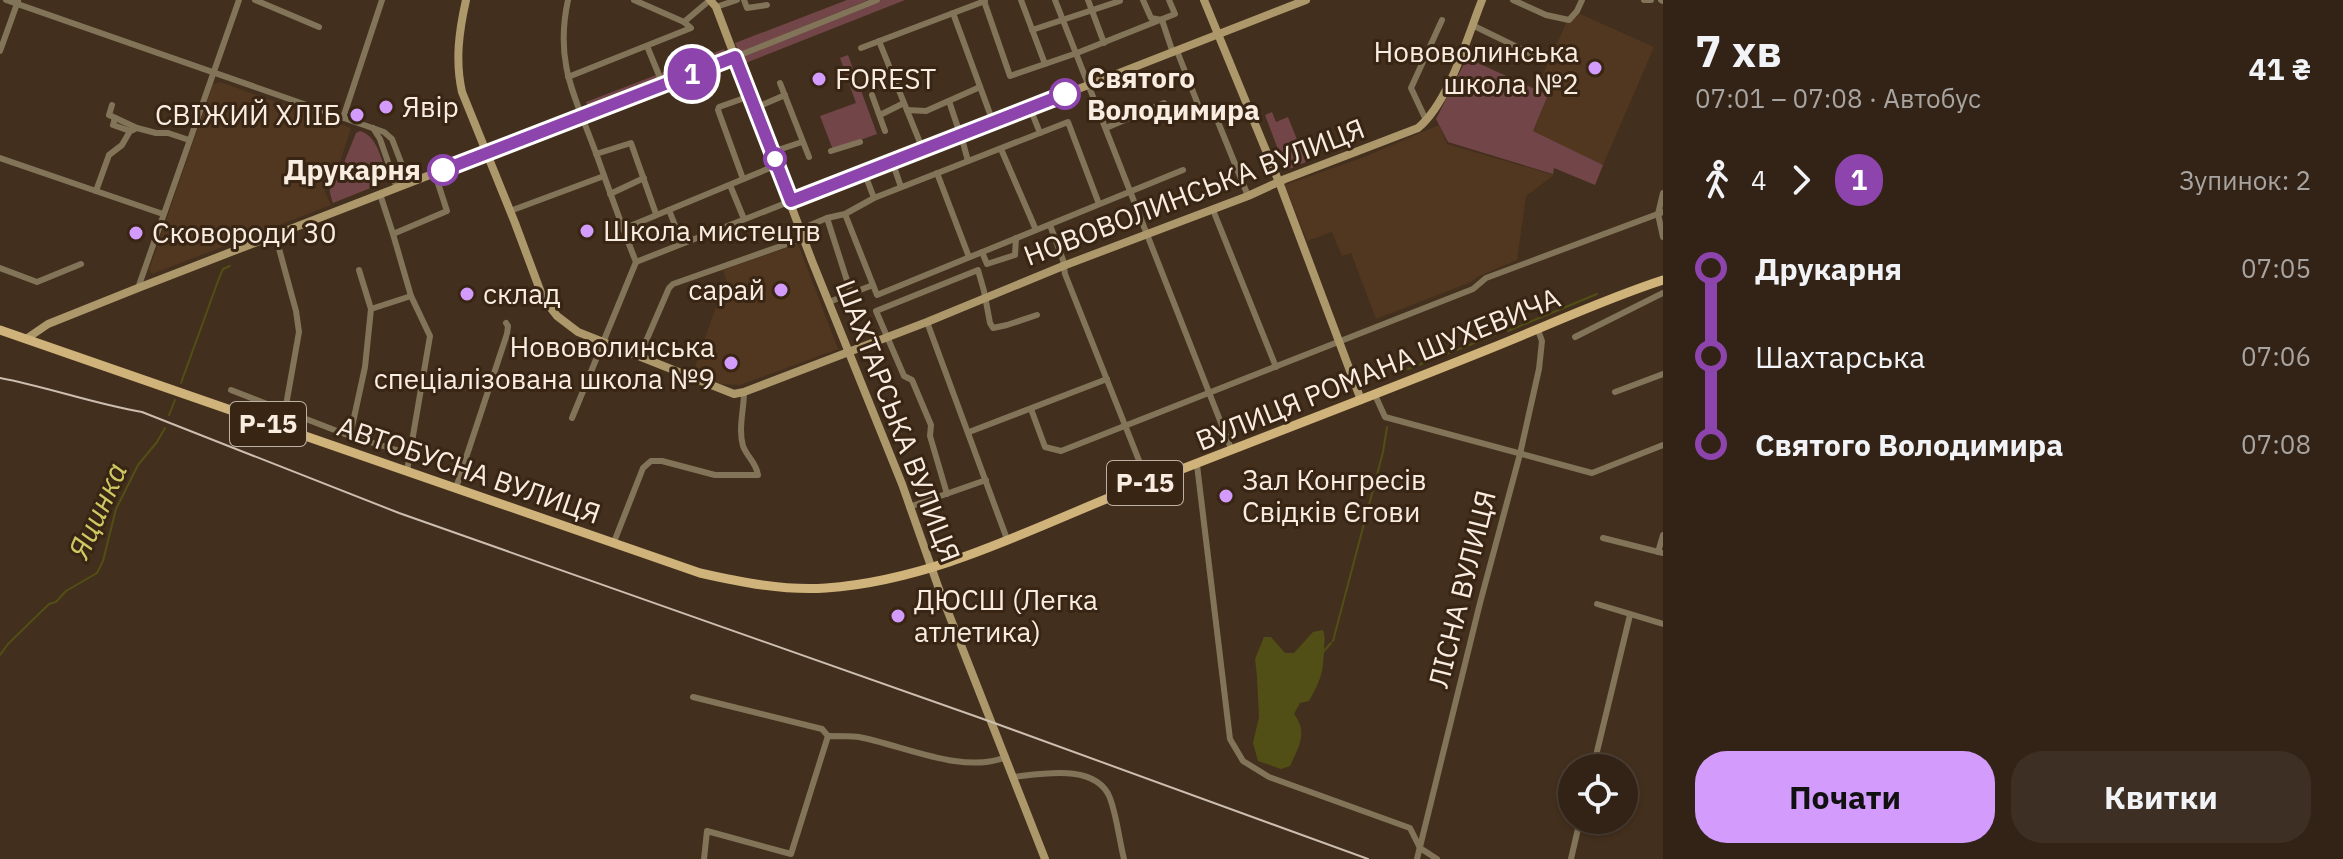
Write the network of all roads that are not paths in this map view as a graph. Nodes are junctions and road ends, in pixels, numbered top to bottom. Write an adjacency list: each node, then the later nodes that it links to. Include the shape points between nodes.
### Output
1 (6, 0): 25 (street)
2 (239, 0): 48 (street)
3 (255, 0): 35 (street)
4 (382, 0): 65 (street)
5 (466, 0): 80 (street, via 458,74)
6 (568, 0): 49 (street, via 563,26)
7 (634, 0): 33 (street)
8 (737, 0): 26 (street)
9 (744, 0): 27 (street, via 747,8)
10 (877, 0): 45 (street)
11 (985, 0): 29 (street); 47 (street, via 1010,76)
12 (1021, 0): 36 (street)
13 (1055, 0): 32 (street)
14 (1088, 0): 28 (street)
15 (1143, 0): 30 (street, via 1151,18)
16 (1169, 0): 30 (street, via 1175,14)
17 (1204, 0): 37 (street)
18 (1306, 0): 37 (street)
19 (1482, 0): 34 (street, НОВОВОЛИНСЬКА ВУЛИЦЯ)
20 (1513, 0): 21 (street, via 1569,20)
21 (1582, 0)
22 (1644, 0): 23 (street)
23 (1651, 0)
24 (1120, 1): 28 (street)
25 (18, 2): 42 (street); 48 (street)
26 (712, 2): 33 (street); 45 (street, ШАХТАРСЬКА ВУЛИЦЯ)
27 (767, 5)
28 (1092, 11): 32 (street); 39 (street)
29 (953, 13): 38 (street); 53 (street)
30 (1162, 20): 39 (street); 43 (street)
31 (1442, 20): 66 (street, via 1411,88)
32 (1063, 21): 36 (street); 44 (street)
33 (684, 22): 40 (street, via 691,28)
34 (1472, 25): 46 (street); 66 (street, НОВОВОЛИНСЬКА ВУЛИЦЯ, via 1441,100)
35 (319, 27)
36 (1032, 30): 47 (street)
37 (1218, 35): 43 (street); 95 (street)
38 (879, 41): 41 (street); 60 (street)
39 (1104, 43): 44 (street)
40 (647, 46): 49 (street); 52 (street)
41 (861, 48)
42 (0, 51)
43 (1175, 52): 51 (street); 105 (street, via 1201,112 1214,112)
44 (1077, 53): 47 (street); 51 (street)
45 (735, 57): 52 (street); 56 (street, ШАХТАРСЬКА ВУЛИЦЯ)
46 (1546, 61)
47 (1045, 64)
48 (214, 72): 65 (street); 74 (street)
49 (568, 77): 64 (street)
50 (780, 83): 54 (street)
51 (1089, 84): 62 (street); 69 (street)
52 (663, 85): 64 (street)
53 (980, 87): 57 (street); 67 (street)
54 (785, 95): 61 (street); 75 (street)
55 (872, 95): 63 (street)
56 (750, 96): 61 (street, ШАХТАРСЬКА ВУЛИЦЯ); 94 (street, via 718,110)
57 (949, 101): 60 (street, via 926,111); 72 (street)
58 (1164, 103): 69 (street)
59 (112, 105): 70 (street, via 109,115)
60 (906, 107): 63 (street); 78 (street)
61 (755, 108): 81 (street, ШАХТАРСЬКА ВУЛИЦЯ)
62 (1030, 108): 67 (street); 73 (street)
63 (880, 115): 71 (street)
64 (581, 116): 80 (street); 82 (street)
65 (343, 118): 68 (street)
66 (1426, 120): 95 (street, НОВОВОЛИНСЬКА ВУЛИЦЯ, via 1407,133)
67 (993, 122): 72 (street)
68 (373, 128): 96 (street, via 392,139); 99 (street)
69 (1106, 128): 100 (street)
70 (133, 130): 74 (street); 101 (street, via 109,155)
71 (885, 131)
72 (960, 132): 78 (street); 86 (street)
73 (1040, 133): 77 (street); 108 (street, via 1068,122)
74 (189, 140): 113 (street)
75 (802, 142): 81 (street); 83 (street)
76 (860, 142): 79 (street)
77 (1001, 149): 86 (street); 121 (street)
78 (923, 150): 85 (street)
79 (831, 151)
80 (487, 152): 91 (street); 111 (street)
81 (772, 152): 87 (street, ШАХТАРСЬКА ВУЛИЦЯ)
82 (596, 154): 92 (street); 93 (street, via 631,143)
83 (809, 157)
84 (0, 158): 101 (street)
85 (892, 161): 89 (street); 98 (street)
86 (968, 161): 90 (street)
87 (777, 165): 94 (street); 107 (street, ШАХТАРСЬКА ВУЛИЦЯ)
88 (1183, 170): 100 (street)
89 (864, 172): 106 (street); 107 (street)
90 (937, 173): 98 (street); 130 (street)
91 (435, 174): 96 (street); 123 (street, via 447,211)
92 (604, 176): 103 (street); 111 (street)
93 (644, 178): 103 (street); 114 (street)
94 (743, 179): 97 (street)
95 (1279, 182): 105 (street, НОВОВОЛИНСЬКА ВУЛИЦЯ); 154 (street)
96 (409, 183): 99 (street)
97 (730, 185): 109 (street); 117 (street)
98 (901, 187): 106 (street)
99 (397, 188): 104 (street)
100 (1130, 190): 108 (street); 124 (street)
101 (96, 191): 113 (street)
102 (1663, 193): 112 (street)
103 (610, 194): 119 (street)
104 (381, 196): 122 (street); 123 (street)
105 (1248, 196): 110 (street, НОВОВОЛИНСЬКА ВУЛИЦЯ)
106 (874, 198): 115 (street)
107 (791, 201): 117 (street); 120 (street, ШАХТАРСЬКА ВУЛИЦЯ)
108 (1099, 204): 118 (street)
109 (669, 210): 114 (street); 128 (street)
110 (1213, 210): 124 (street, НОВОВОЛИНСЬКА ВУЛИЦЯ); 157 (street)
111 (510, 211): 153 (street, via 543,298 578,332)
112 (1661, 213): 125 (street); 154 (street, ВУЛИЦЯ РОМАНА ШУХЕВИЧА, via 1486,278 1473,289)
113 (163, 214): 138 (street)
114 (656, 214): 119 (street)
115 (845, 214): 116 (street); 137 (street)
116 (827, 218): 120 (street); 139 (street)
117 (744, 219): 128 (street)
118 (1050, 225): 121 (street); 133 (street)
119 (623, 229): 131 (street)
120 (801, 229): 126 (street, ШАХТАРСЬКА ВУЛИЦЯ)
121 (1036, 230): 127 (street)
122 (275, 234): 138 (street); 167 (street, via 299,332)
123 (393, 234): 141 (street)
124 (1147, 235): 133 (street, НОВОВОЛИНСЬКА ВУЛИЦЯ); 162 (street)
125 (1663, 237)
126 (804, 238): 143 (street, ШАХТАРСЬКА ВУЛИЦЯ); 156 (street, via 673,284)
127 (1016, 238): 129 (street); 129 (street, via 1015,255 987,264)
128 (682, 243): 131 (street)
129 (982, 252): 130 (street)
130 (969, 257): 137 (street, via 877,295)
131 (636, 262): 153 (street)
132 (81, 264): 134 (street, via 37,282)
133 (1063, 266): 142 (street, НОВОВОЛИНСЬКА ВУЛИЦЯ); 159 (street)
134 (0, 268)
135 (359, 270): 144 (street)
136 (1663, 280): 148 (main road, ВУЛИЦЯ РОМАНА ШУХЕВИЧА / Р-15)
137 (873, 285): 139 (street)
138 (138, 288): 152 (street, via 48,324)
139 (851, 293): 143 (street)
140 (1663, 293): 151 (street)
141 (411, 296): 144 (street); 174 (street, via 430,336)
142 (986, 297): 145 (street, via 993,328); 146 (street, НОВОВОЛИНСЬКА ВУЛИЦЯ); 150 (street, via 978,270 876,311)
143 (829, 302): 155 (street, ШАХТАРСЬКА ВУЛИЦЯ)
144 (371, 309): 171 (street)
145 (1037, 315)
146 (927, 322): 150 (street, НОВОВОЛИНСЬКА ВУЛИЦЯ); 170 (street)
147 (506, 323): 180 (street, via 507,334)
148 (1538, 330): 164 (main road, ВУЛИЦЯ РОМАНА ШУХЕВИЧА / Р-15); 175 (street, ЛІСНА ВУЛИЦЯ, via 1541,355)
149 (1, 331): 152 (main road, АВТОБУСНА ВУЛИЦЯ / Р-15)
150 (886, 337): 155 (street, НОВОВОЛИНСЬКА ВУЛИЦЯ); 181 (street, via 931,425)
151 (1575, 337)
152 (26, 339): 177 (main road, АВТОБУСНА ВУЛИЦЯ / Р-15)
153 (603, 341): 156 (street); 168 (street)
154 (1339, 343): 157 (street, ВУЛИЦЯ РОМАНА ШУХЕВИЧА); 165 (street)
155 (850, 352): 161 (street, НОВОВОЛИНСЬКА ВУЛИЦЯ); 182 (street, ШАХТАРСЬКА ВУЛИЦЯ)
156 (640, 355): 161 (street, via 721,390)
157 (1276, 367): 162 (street, ВУЛИЦЯ РОМАНА ШУХЕВИЧА)
158 (1663, 374): 163 (street)
159 (1107, 379): 166 (street); 169 (street)
160 (231, 390): 167 (street, АВТОБУСНА ВУЛИЦЯ)
161 (744, 392): 186 (street, via 743,445 758,475 715,475 651,461 643,468)
162 (1209, 392): 169 (street, ВУЛИЦЯ РОМАНА ШУХЕВИЧА); 173 (street)
163 (1615, 392)
164 (1375, 395): 165 (main road, ВУЛИЦЯ РОМАНА ШУХЕВИЧА / Р-15); 175 (street, via 1385,417)
165 (1361, 400): 173 (main road, ВУЛИЦЯ РОМАНА ШУХЕВИЧА / Р-15)
166 (1031, 409): 169 (street, ВУЛИЦЯ РОМАНА ШУХЕВИЧА, via 1045,447 1061,451); 170 (street)
167 (285, 411): 171 (street, АВТОБУСНА ВУЛИЦЯ)
168 (572, 418)
169 (1125, 425): 179 (street)
170 (969, 432): 178 (street)
171 (350, 436): 174 (street, АВТОБУСНА ВУЛИЦЯ)
172 (1663, 445): 175 (street, via 1592,473)
173 (1232, 451): 176 (main road, ВУЛИЦЯ РОМАНА ШУХЕВИЧА / Р-15)
174 (410, 454): 177 (street)
175 (1520, 454): 198 (street, ЛІСНА ВУЛИЦЯ)
176 (1197, 465): 179 (main road, ВУЛИЦЯ РОМАНА ШУХЕВИЧА / Р-15); 198 (street, via 1230,739 1243,761 1269,777 1410,828)
177 (407, 471): 180 (main road, АВТОБУСНА ВУЛИЦЯ / Р-15)
178 (986, 480): 181 (street); 185 (street)
179 (1152, 480): 185 (main road, ВУЛИЦЯ РОМАНА ШУХЕВИЧА / Р-15)
180 (456, 488): 186 (main road, АВТОБУСНА ВУЛИЦЯ / Р-15)
181 (947, 494): 182 (street)
182 (909, 507): 188 (street, ШАХТАРСЬКА ВУЛИЦЯ)
183 (1663, 535): 187 (street)
184 (1603, 538): 187 (street)
185 (1007, 539): 188 (main road, ВУЛИЦЯ РОМАНА ШУХЕВИЧА / Р-15)
186 (614, 542): 188 (main road, АВТОБУСНА ВУЛИЦЯ / Р-15, via 700,573 782,587 850,586)
187 (1660, 553)
188 (931, 569): 195 (street, ШАХТАРСЬКА ВУЛИЦЯ)
189 (1597, 604): 190 (street)
190 (1630, 615): 191 (street); 194 (street)
191 (1663, 624)
192 (693, 697): 193 (street, via 822,729)
193 (828, 736): 195 (street, via 859,737 958,761); 199 (street, via 791,854 707,831)
194 (1596, 754)
195 (1006, 757): 196 (street, ШАХТАРСЬКА ВУЛИЦЯ)
196 (1013, 777): 200 (street, ШАХТАРСЬКА ВУЛИЦЯ); 201 (street, via 1082,775 1101,785 1110,797)
197 (1577, 834): 204 (street)
198 (1420, 848): 202 (street, ЛІСНА ВУЛИЦЯ); 203 (street)
199 (704, 859)
200 (1045, 859)
201 (1124, 859)
202 (1417, 859)
203 (1437, 859)
204 (1571, 859)

